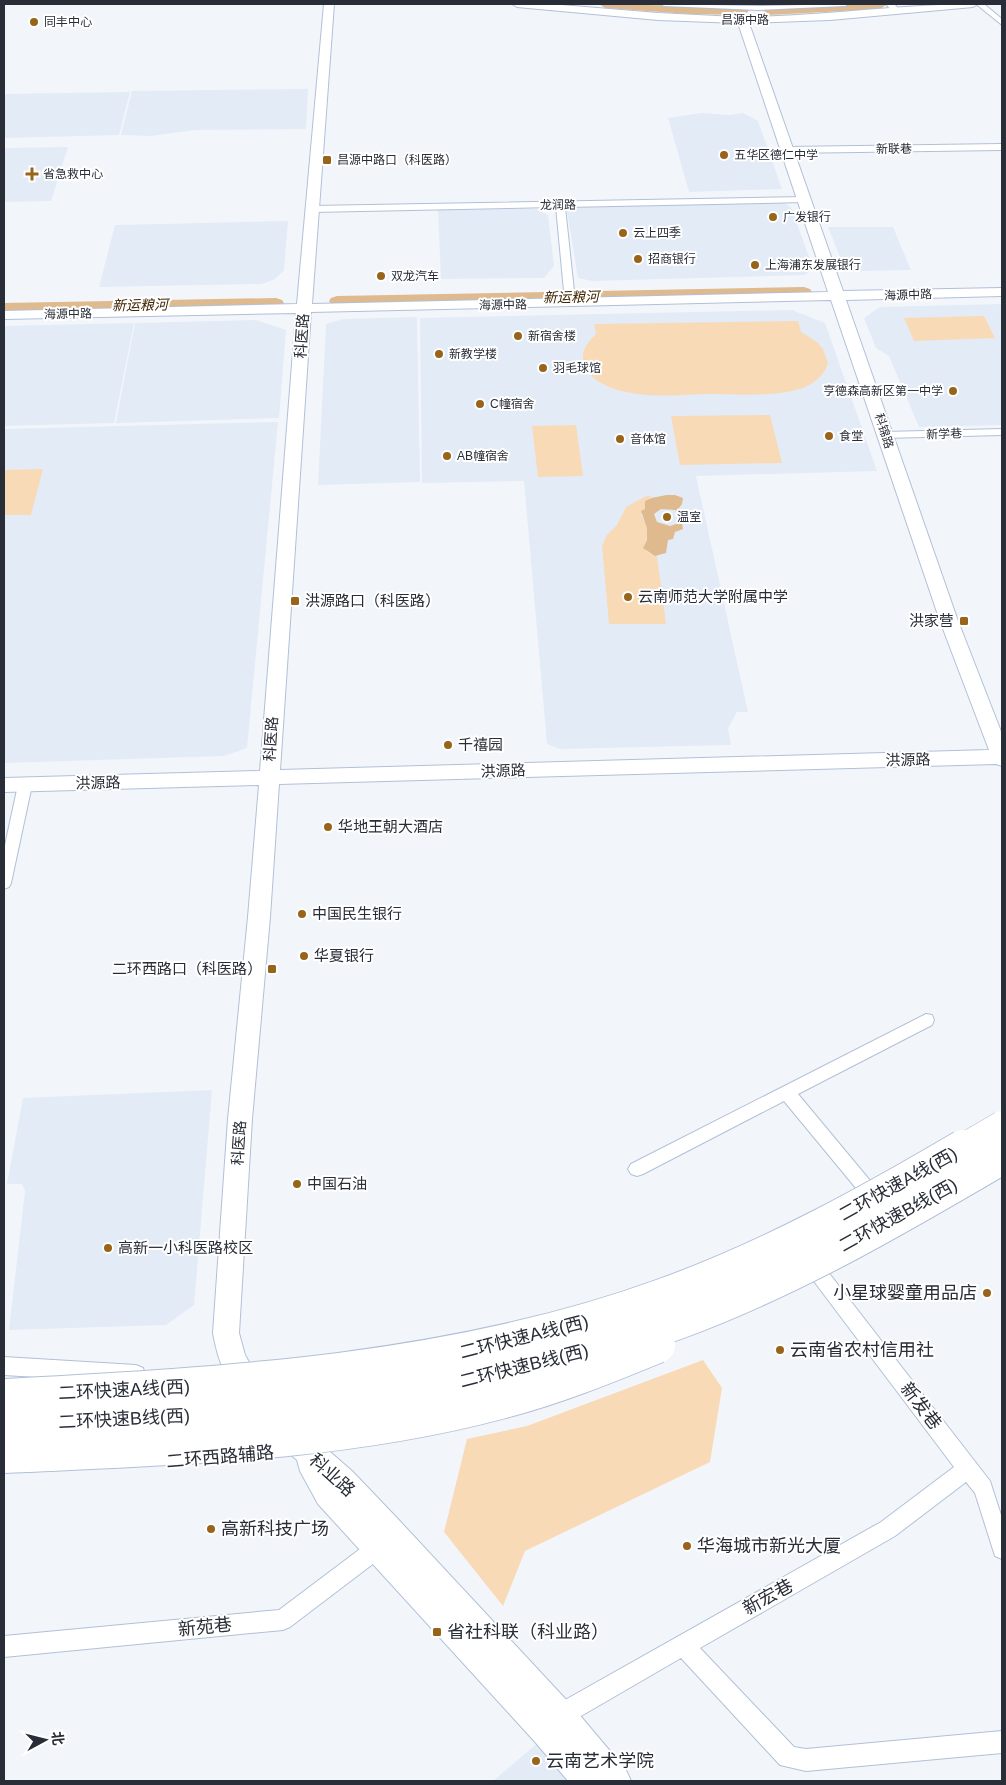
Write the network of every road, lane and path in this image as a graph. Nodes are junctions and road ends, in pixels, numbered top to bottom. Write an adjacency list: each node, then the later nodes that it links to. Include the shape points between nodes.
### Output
1 (329, 4): 17 (street, 科医路)
2 (517, 4): 9 (street, 昌源中路)
3 (548, 4): 11 (street, 昌源中路, via 650,14)
4 (664, 4): 5 (street, via 759,8)
5 (846, 4)
6 (939, 4): 10 (street, 昌源中路)
7 (973, 4): 11 (street, 昌源中路, via 842,16)
8 (980, 4): 12 (street)
9 (534, 5): 11 (street, 昌源中路, via 642,16)
10 (892, 6): 11 (street, 昌源中路, via 812,15)
11 (742, 18): 14 (street, 科锦路)
12 (1002, 23)
13 (1002, 146): 14 (street, 新联巷)
14 (786, 150): 15 (street, 科锦路)
15 (804, 200): 16 (street, 龙润路); 20 (street, 科锦路)
16 (560, 205): 17 (street, 龙润路); 19 (street)
17 (312, 209): 23 (street, 科医路)
18 (1002, 281): 20 (street, 海源中路)
19 (569, 291): 20 (street, 海源中路); 23 (street, 海源中路)
20 (836, 291): 21 (street, 海源中路); 23 (street, 海源中路); 26 (street, 科锦路)
21 (1002, 292)
22 (4, 302): 23 (street, 海源中路)
23 (305, 303): 24 (street, 海源中路); 28 (street, 科医路)
24 (4, 315)
25 (1002, 432): 26 (street, 新学巷)
26 (885, 435): 27 (street, 科锦路)
27 (1002, 758): 28 (street, 洪源路)
28 (268, 778): 30 (street, 洪源路); 45 (street, 科医路, via 226,1334 236,1369 277,1423)
29 (4, 785): 30 (street, 洪源路)
30 (25, 785): 31 (street)
31 (4, 883)
32 (926, 1020): 33 (street)
33 (786, 1092): 36 (street); 37 (street)
34 (1002, 1125): 42 (highway, 二环快速A线(西), bridge, via 846,1214 758,1258 666,1296 553,1332 449,1356 315,1376 183,1387)
35 (1002, 1156): 39 (highway, 二环快速B线(西), bridge, via 879,1227)
36 (637, 1169)
37 (866, 1188)
38 (819, 1274): 47 (street, 新发巷)
39 (781, 1277): 44 (highway, 二环快速B线(西), bridge, via 704,1311 625,1339 543,1363 455,1383 277,1408); 46 (highway, bridge, via 652,1348 562,1383 495,1404 392,1423 294,1436)
40 (4, 1366): 41 (street)
41 (147, 1375)
42 (4, 1396)
43 (457, 1397): 45 (street, 二环西路辅路, via 414,1419 373,1434)
44 (4, 1426)
45 (304, 1450): 48 (street, 二环西路辅路); 49 (street, 科业路, via 328,1494); 53 (street, 科业路, via 342,1481)
46 (4, 1455)
47 (969, 1468): 50 (street, 新发巷, via 983,1488); 51 (street, 新宏巷, via 888,1529)
48 (4, 1470)
49 (378, 1547): 52 (street, 新苑巷, via 283,1620); 55 (street, 科业路)
50 (1002, 1549)
51 (683, 1645): 53 (street, 新宏巷); 54 (street, via 788,1757 806,1760)
52 (6, 1647)
53 (561, 1717): 56 (street, 科业路)
54 (1002, 1742)
55 (588, 1781)
56 (615, 1781)

